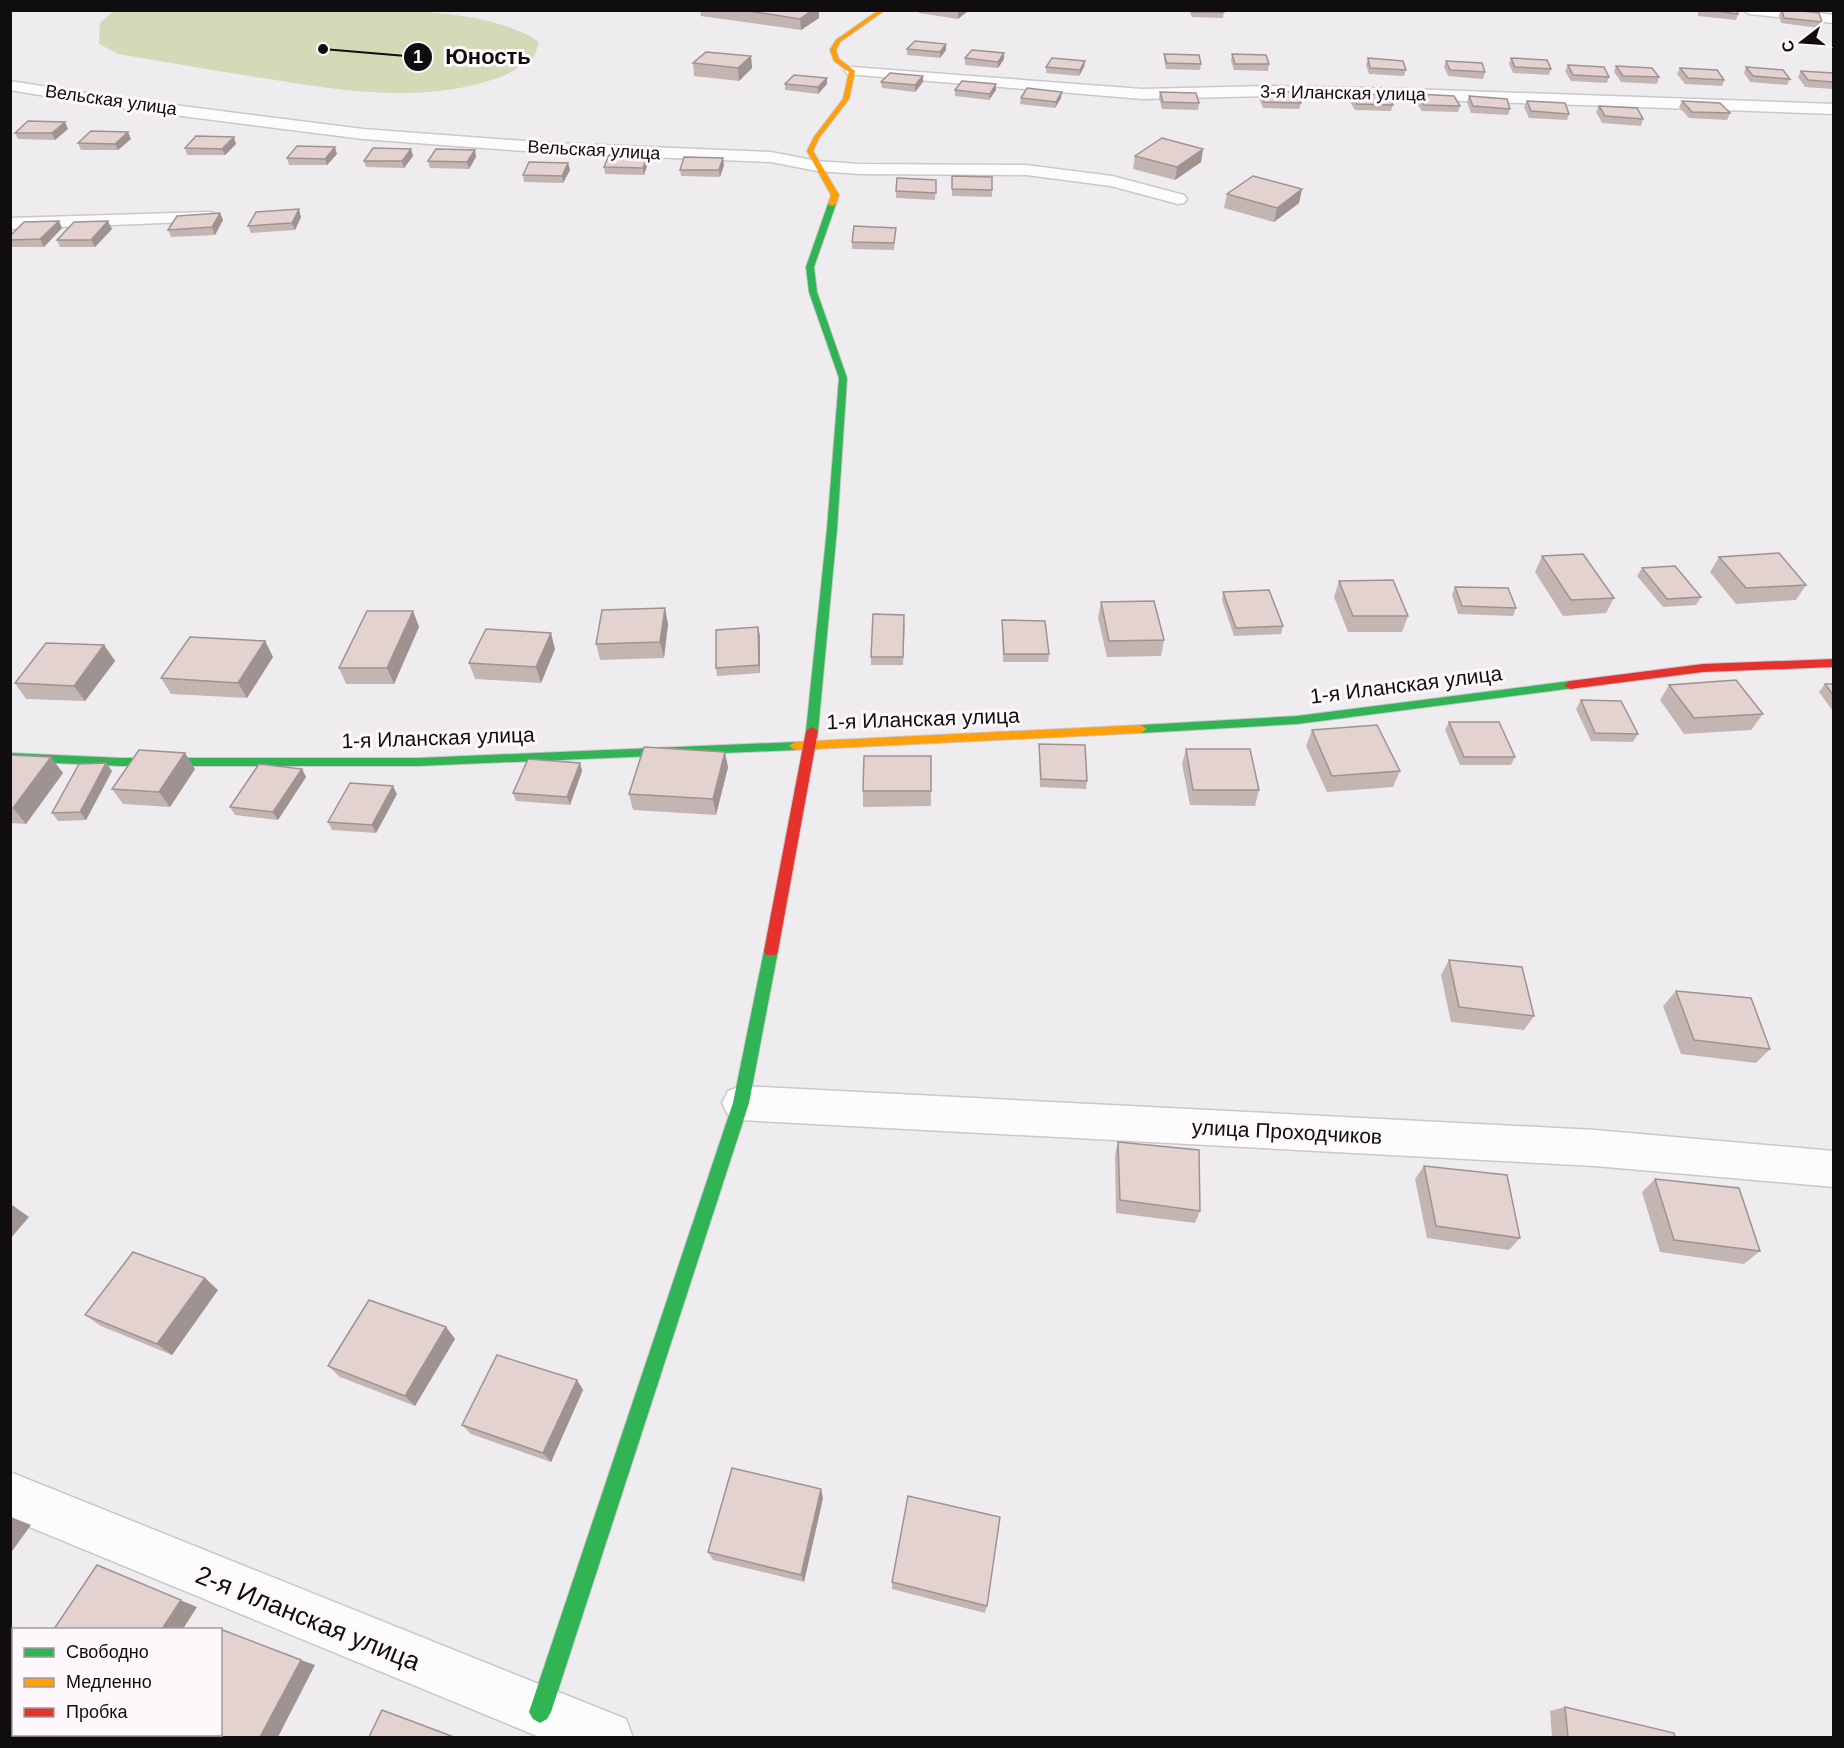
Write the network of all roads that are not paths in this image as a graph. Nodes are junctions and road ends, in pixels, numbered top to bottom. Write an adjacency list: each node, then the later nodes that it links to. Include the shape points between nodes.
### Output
1 (883, 10): 4 (street, via 838,41 833,50 836,60)
2 (1749, 10): 3 (street)
3 (1833, 20)
4 (852, 71): 6 (street, 3-я Иланская улица, via 1142,94 1409,94); 7 (street, via 846,99 810,151)
5 (11, 86): 7 (street, Вельская улица, via 363,134 552,148 771,157)
6 (1833, 109)
7 (817, 166): 8 (street, Вельская улица, via 1026,170 1112,181); 12 (street, via 835,195 810,267 813,292 843,378)
8 (1178, 199)
9 (208, 218): 10 (street)
10 (10, 224)
11 (1833, 663): 12 (street, 1-я Иланская улица, via 1703,668 1297,720)
12 (811, 744): 13 (street, 1-я Иланская улица, via 418,762); 14 (street)
13 (10, 758)
14 (741, 1103): 15 (street, улица Проходчиков, via 1596,1148); 17 (street)
15 (1833, 1169)
16 (10, 1495): 17 (street, 2-я Иланская улица)
17 (540, 1712): 18 (street, 2-я Иланская улица)
18 (607, 1737)

